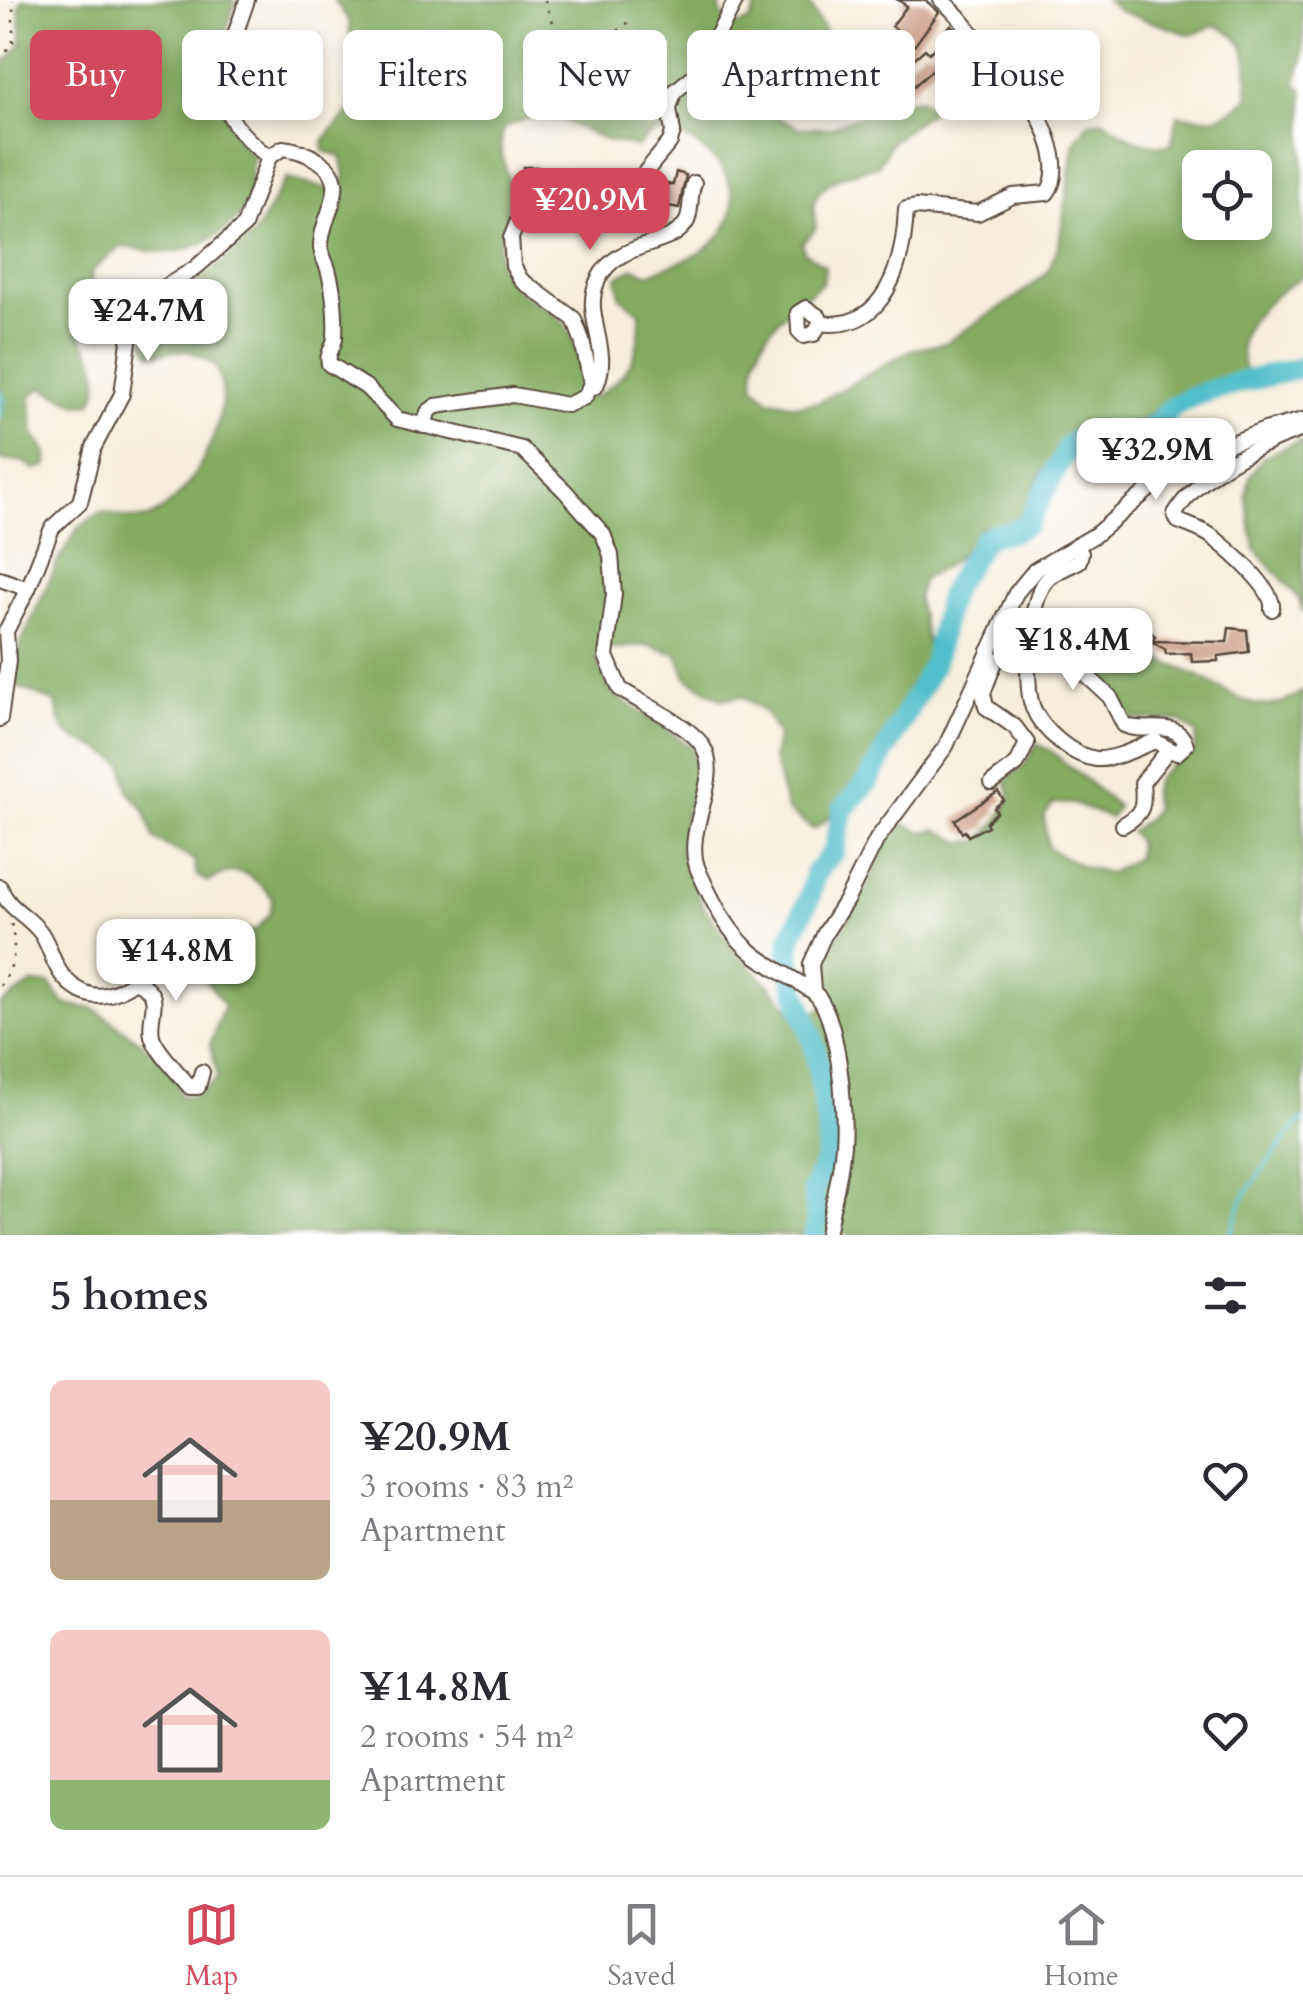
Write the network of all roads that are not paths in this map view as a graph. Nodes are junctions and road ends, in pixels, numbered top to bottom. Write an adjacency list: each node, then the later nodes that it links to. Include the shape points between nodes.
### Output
1 (247, 0): 4 (street, via 222,89 239,133)
2 (736, 0): 7 (street, via 696,74 674,92 670,142 634,186 590,206 521,213 512,232 518,276 579,328)
3 (941, 0): 6 (street, via 1028,96 1052,154 1051,188 978,213 906,209 902,256 890,284 855,322)
4 (269, 157): 9 (street, via 294,149 336,176 320,254 330,273 336,336 329,364 397,420); 12 (street, via 244,226 136,313 122,394 94,447 80,502 52,528)
5 (694, 183): 7 (street, via 680,230 633,248 600,274 591,303 604,360)
6 (820, 323)
7 (589, 390): 9 (street, via 567,405 514,394 436,406)
8 (1299, 421): 10 (street, via 1180,464); 13 (street, via 1300,430 1233,460 1175,514 1212,537 1260,582)
9 (424, 426): 23 (street, via 522,449 603,534 614,574 606,656 616,684 686,730 708,761 693,860 740,942)
10 (1076, 546): 15 (street, via 1026,578); 17 (street, via 1078,562 1045,582 1032,606 1033,709 1063,744 1086,756 1111,758 1155,741)
11 (4, 579): 12 (street)
12 (28, 589): 16 (street, via 6,631)
13 (1272, 609)
14 (1100, 631): 17 (street, via 1078,650 1085,674 1110,697 1124,725 1181,734 1184,750)
15 (989, 651): 18 (street, via 995,662 983,694 986,708 1026,743 1017,764); 23 (street, via 946,746 878,839 825,933 811,964)
16 (0, 719)
17 (1169, 750): 19 (street, via 1142,783 1144,809)
18 (992, 783)
19 (1123, 825)
20 (0, 886): 22 (street, via 10,906 38,930 60,973 80,990 108,995)
21 (183, 936): 22 (street)
22 (136, 980): 24 (street, via 154,996 156,1044 190,1087 198,1087)
23 (813, 991): 25 (street, via 828,1011 844,1113)
24 (202, 1072)
25 (827, 1235)

